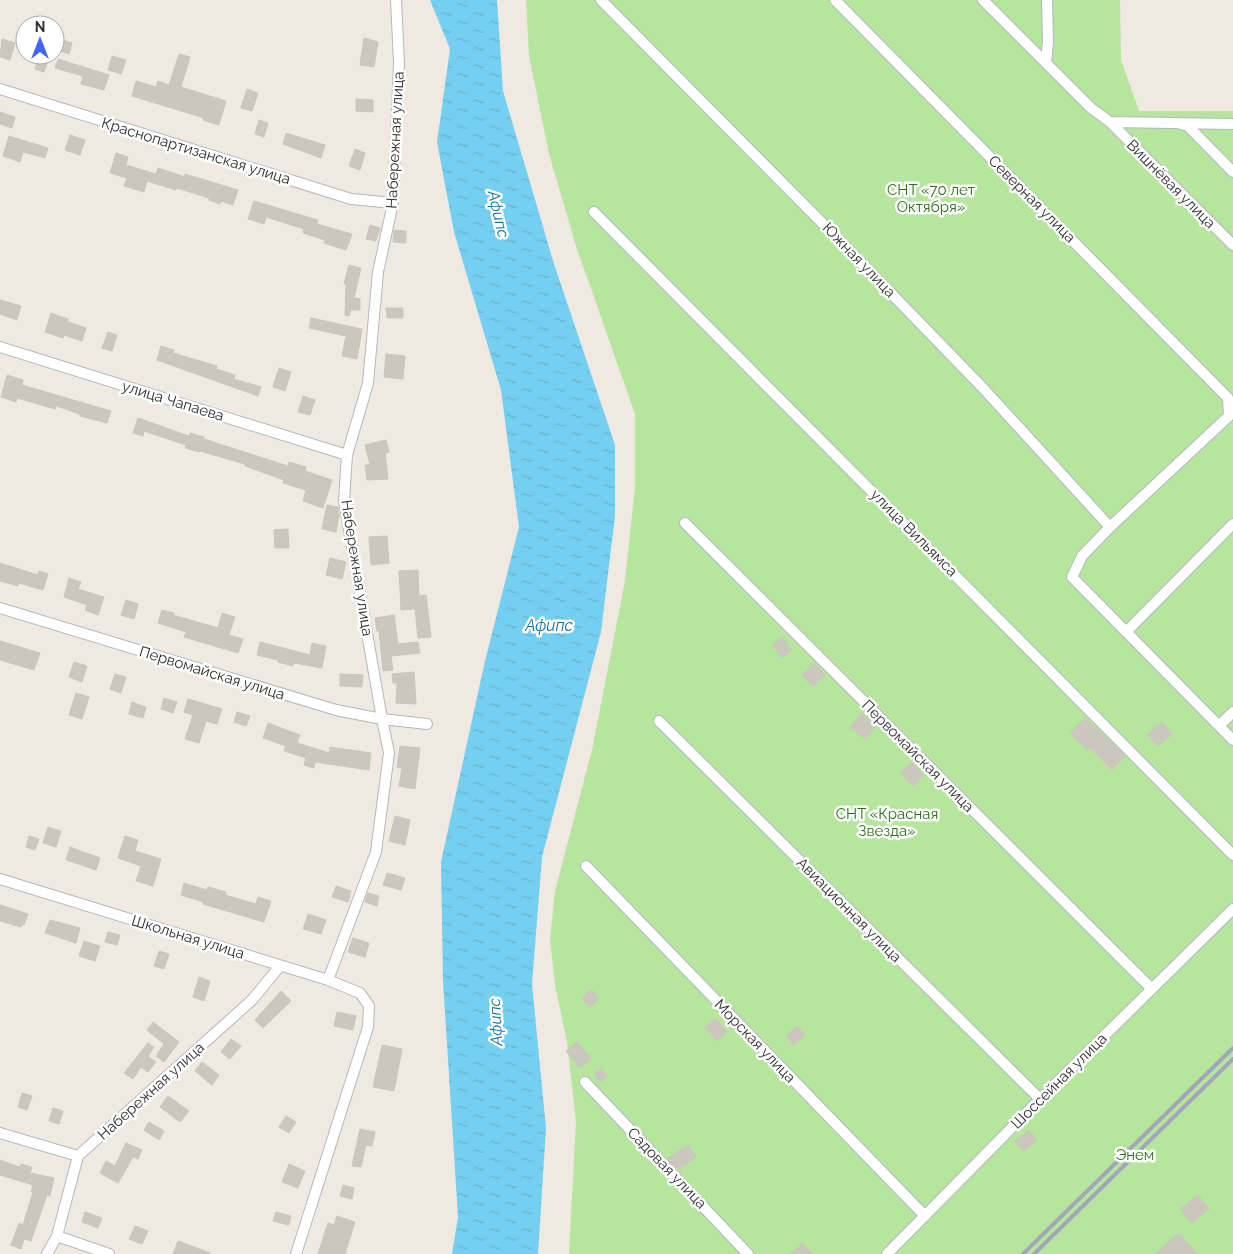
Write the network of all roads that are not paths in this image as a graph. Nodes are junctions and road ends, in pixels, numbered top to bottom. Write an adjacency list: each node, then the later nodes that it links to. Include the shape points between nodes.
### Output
1 (396, 0): 12 (street, Набережная улица, via 399,63)
2 (601, 0): 19 (street, Южная улица, via 982,387)
3 (835, 0): 19 (street, Северная улица, via 1228,398 1230,416)
4 (983, 0): 6 (street, Вишнёвая улица)
5 (1047, 0): 6 (street)
6 (1046, 63): 8 (street, Вишнёвая улица, via 1091,108)
7 (0, 89): 12 (street, Краснопартизанская улица, via 350,199)
8 (1110, 122): 9 (street); 14 (street, Вишнёвая улица)
9 (1177, 123): 10 (street); 11 (street, via 1188,126)
10 (1233, 124)
11 (1233, 172)
12 (393, 203): 16 (street, Набережная улица, via 378,272 368,383)
13 (594, 212): 28 (street, улица Вильямса)
14 (1233, 245)
15 (0, 347): 16 (street, улица Чапаева)
16 (347, 455): 23 (street, Набережная улица, via 344,502)
17 (685, 523): 34 (street, Первомайская улица)
18 (1233, 524): 21 (street)
19 (1110, 528): 21 (street, via 1082,556 1072,577)
20 (0, 608): 23 (street, Первомайская улица, via 336,710)
21 (1126, 632): 26 (street)
22 (1233, 712): 26 (street)
23 (382, 720): 25 (street, Первомайская улица); 33 (street, Набережная улица, via 390,754 376,852)
24 (659, 721): 36 (street, Авиационная улица)
25 (427, 724)
26 (1221, 725): 27 (street)
27 (1233, 740)
28 (1233, 854)
29 (586, 866): 39 (street, Морская улица)
30 (0, 878): 32 (street, Школьная улица)
31 (1233, 909): 34 (street, Шоссейная улица)
32 (280, 966): 33 (street, Школьная улица); 38 (street, Набережная улица, via 252,1000)
33 (328, 980): 43 (street, Школьная улица, via 360,992 369,1006 368,1027)
34 (1152, 989): 36 (street, Шоссейная улица)
35 (585, 1082): 44 (street, Садовая улица)
36 (1040, 1099): 39 (street, Шоссейная улица)
37 (0, 1133): 38 (street)
38 (78, 1156): 40 (street)
39 (925, 1216): 45 (street, Шоссейная улица)
40 (57, 1236): 41 (street); 42 (street)
41 (48, 1254)
42 (109, 1254)
43 (296, 1254)
44 (748, 1254)
45 (887, 1254)

